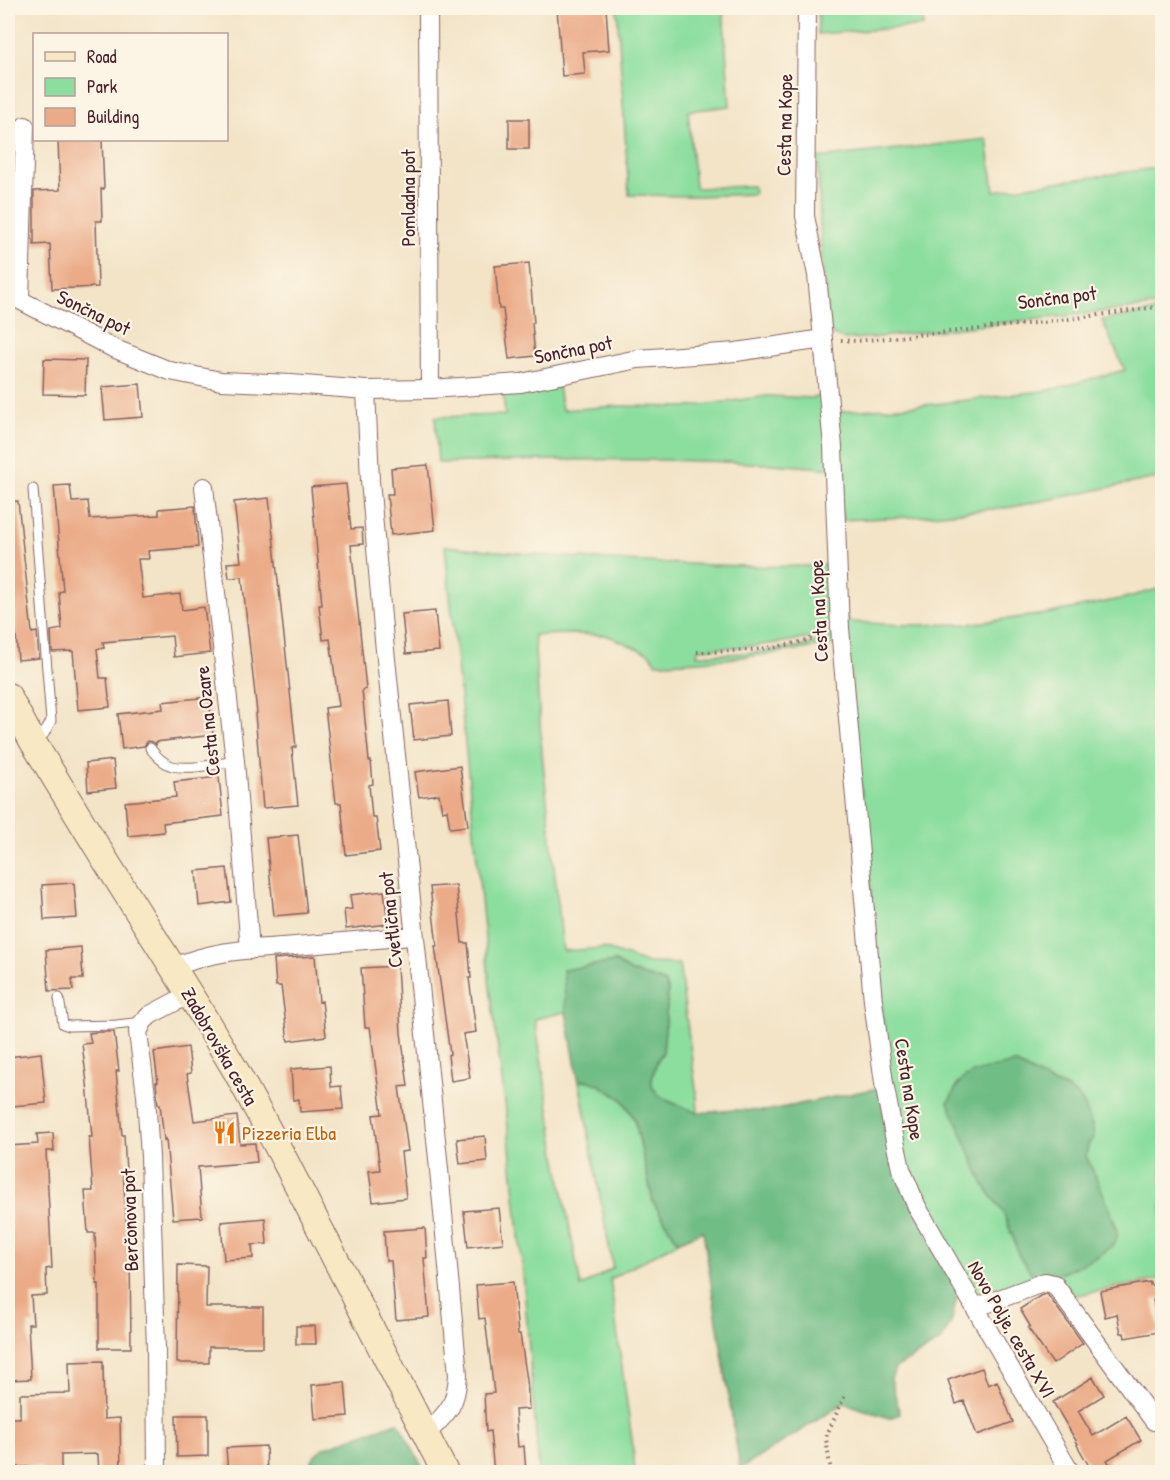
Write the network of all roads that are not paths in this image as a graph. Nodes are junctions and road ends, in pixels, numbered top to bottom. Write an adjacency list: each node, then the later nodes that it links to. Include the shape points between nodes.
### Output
1 (428, 8): 6 (street, Pomladna pot)
2 (807, 8): 5 (street, Cesta na Kope, via 805,216 817,275)
3 (25, 126): 4 (street)
4 (14, 297): 7 (street, Sončna pot, via 113,348 170,371 220,381)
5 (823, 339): 6 (street, Sončna pot, via 736,352 638,359 520,383); 20 (street, Cesta na Kope, via 834,447 840,628 873,1000 901,1169)
6 (430, 388): 7 (street, Sončna pot)
7 (366, 390): 14 (street, Cvetlična pot, via 370,480)
8 (204, 488): 13 (street, Cesta na Ozare)
9 (33, 489): 11 (lane, via 51,721 44,734)
10 (8, 696): 11 (main road, Zadobrovška cesta)
11 (33, 742): 16 (main road, Zadobrovška cesta)
12 (150, 748): 13 (lane, via 171,765)
13 (235, 761): 15 (street, Cesta na Ozare)
14 (414, 936): 15 (street); 23 (street, Cvetlična pot, via 458,1375 453,1404)
15 (250, 950): 16 (street, via 205,956)
16 (173, 968): 17 (main road, Zadobrovška cesta)
17 (189, 994): 19 (street); 23 (main road, Zadobrovška cesta, via 283,1157)
18 (59, 998): 19 (lane, via 63,1024 69,1026)
19 (143, 1022): 24 (street, Berčonova pot, via 138,1032 150,1157)
20 (916, 1207): 21 (street, Novo Polje, cesta XVI)
21 (975, 1308): 22 (street, via 1045,1282 1054,1284); 26 (street, Novo Polje, cesta XVI)
22 (1154, 1421)
23 (425, 1434): 25 (main road, Zadobrovška cesta)
24 (157, 1473)
25 (445, 1473)
26 (1070, 1473)

